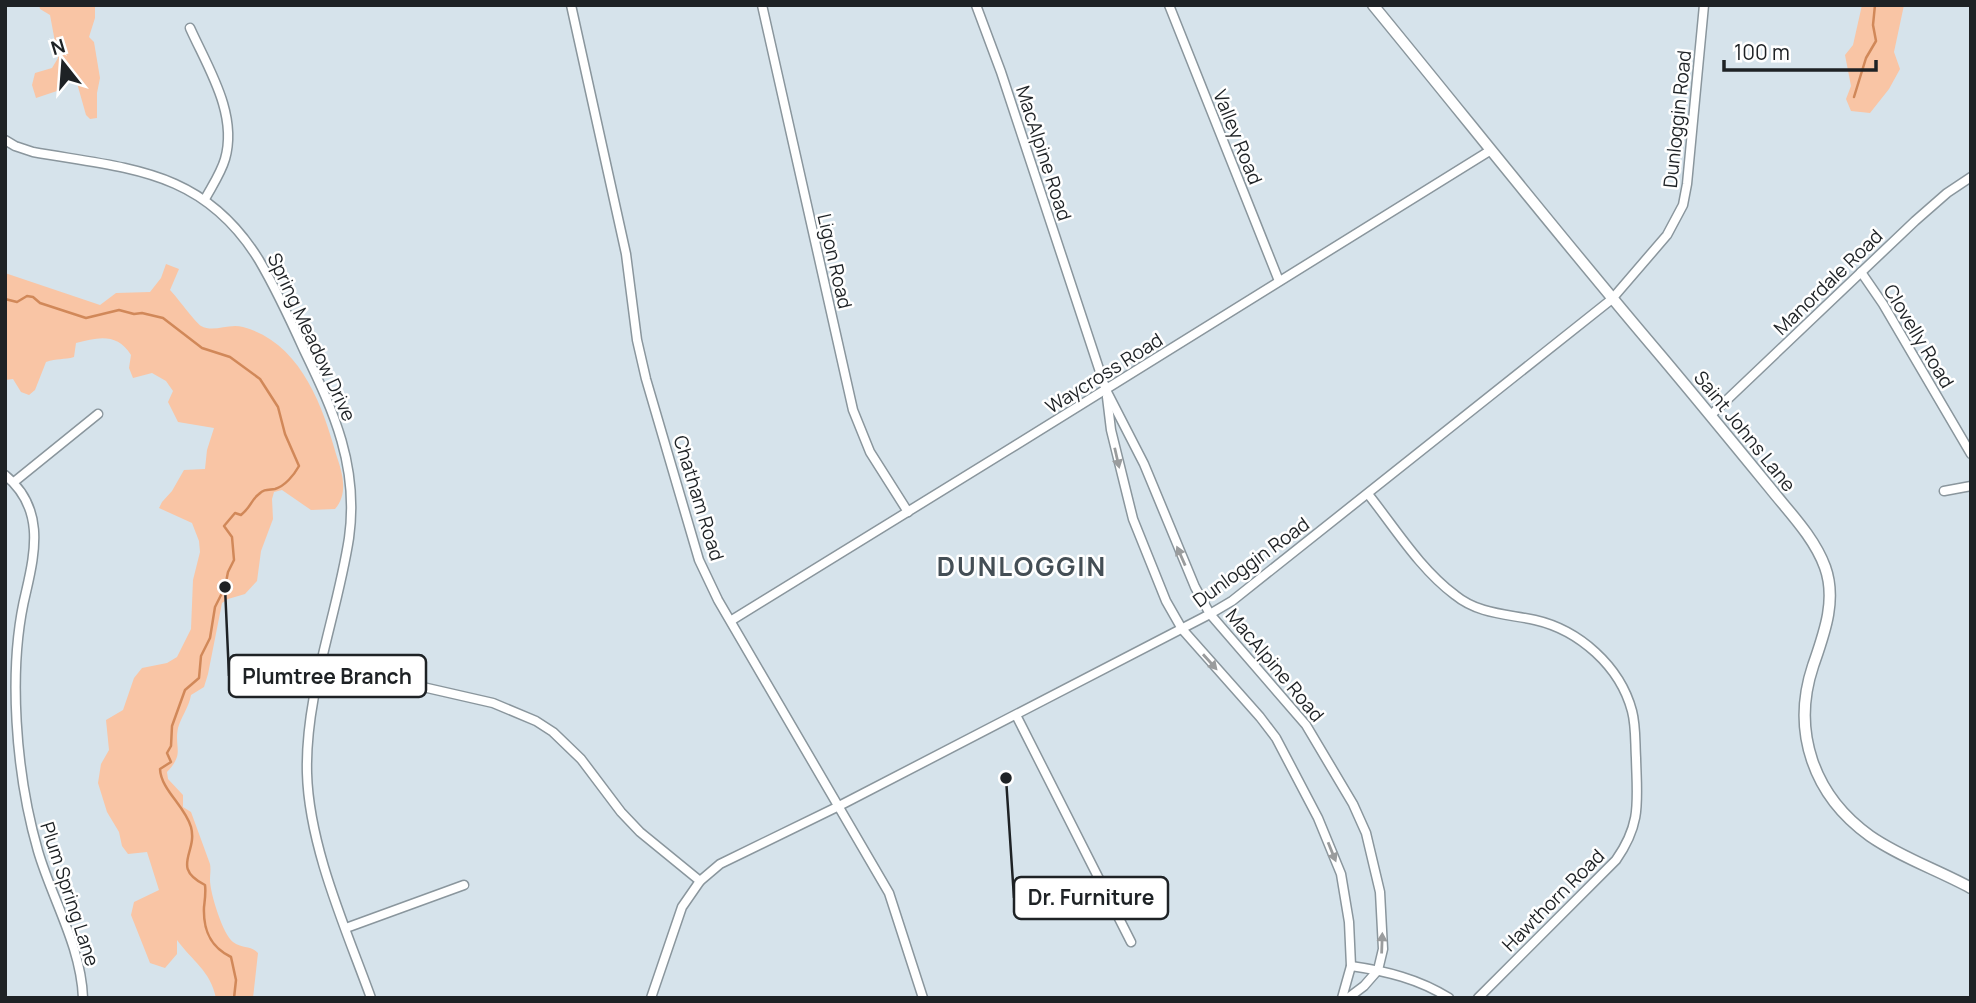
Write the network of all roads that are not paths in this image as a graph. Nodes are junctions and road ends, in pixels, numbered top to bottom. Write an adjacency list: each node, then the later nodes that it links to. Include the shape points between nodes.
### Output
1 (570, 5): 26 (street, Chatham Road, via 625,254 646,379 699,560)
2 (762, 5): 24 (street, Ligon Road, via 853,410 870,452)
3 (976, 5): 15 (street, MacAlpine Road)
4 (1169, 5): 13 (street, Valley Road)
5 (1373, 5): 9 (street, Saint Johns Lane)
6 (1704, 5): 14 (street, Dunloggin Road, via 1683,205 1667,235)
7 (190, 28): 11 (street, via 228,125 224,162)
8 (5, 140): 11 (street, Spring Meadow Drive, via 33,152 155,175)
9 (1492, 150): 13 (street, Waycross Road); 14 (street, Saint Johns Lane)
10 (1971, 177): 12 (street, Manordale Road)
11 (205, 199): 28 (street, Spring Meadow Drive, via 246,238 259,260 331,406 346,453 349,538)
12 (1861, 272): 17 (street, Manordale Road); 18 (street, Clovelly Road)
13 (1279, 281): 15 (street, Waycross Road)
14 (1612, 299): 17 (street, Saint Johns Lane); 23 (street, Dunloggin Road)
15 (1107, 390): 24 (street, Waycross Road); 25 (street, MacAlpine Road, one-way to 15); 27 (street, MacAlpine Road, one-way to 27, via 1111,430 1133,519)
16 (98, 414): 20 (street)
17 (1711, 415): 33 (street, Saint Johns Lane, via 1801,527 1825,568 1829,615 1810,675 1804,720 1812,764 1825,789 1837,807 1872,837)
18 (1971, 454)
19 (5, 475): 20 (street, Plum Spring Lane)
20 (14, 482): 38 (street, Plum Spring Lane, via 29,508 36,544 16,658 23,777 38,852 74,948)
21 (1971, 486): 22 (street)
22 (1944, 491)
23 (1368, 494): 25 (street, Dunloggin Road); 45 (street, Hawthorn Road, via 1455,596 1471,606 1538,621 1575,635 1611,670 1632,709 1637,806 1628,843)
24 (908, 512): 26 (street, Waycross Road)
25 (1210, 614): 27 (street, Dunloggin Road); 37 (street, MacAlpine Road, one-way to 25, via 1383,949 1380,894 1366,833 1353,804 1302,719)
26 (732, 621): 30 (street, Chatham Road)
27 (1182, 629): 29 (street, Dunloggin Road); 36 (street, MacAlpine Road, one-way to 36, via 1261,717 1318,818 1341,874)
28 (322, 664): 31 (street, via 493,703 536,721 566,743 640,831); 34 (street, Spring Meadow Drive, via 312,710 309,800)
29 (1016, 715): 30 (street, Dunloggin Road); 35 (street)
30 (839, 806): 31 (street, Dunloggin Road, via 732,856); 41 (street, Chatham Road, via 889,893)
31 (700, 881): 40 (street, Dunloggin Road, via 682,907)
32 (464, 885): 34 (street)
33 (1971, 888)
34 (346, 928): 39 (street, Spring Meadow Drive)
35 (1131, 942)
36 (1351, 966): 37 (street); 42 (street, MacAlpine Road)
37 (1378, 970): 43 (street); 44 (street, via 1424,984)
38 (83, 998)
39 (371, 998)
40 (651, 998)
41 (923, 998)
42 (1342, 998)
43 (1348, 998)
44 (1449, 998)
45 (1478, 998)

